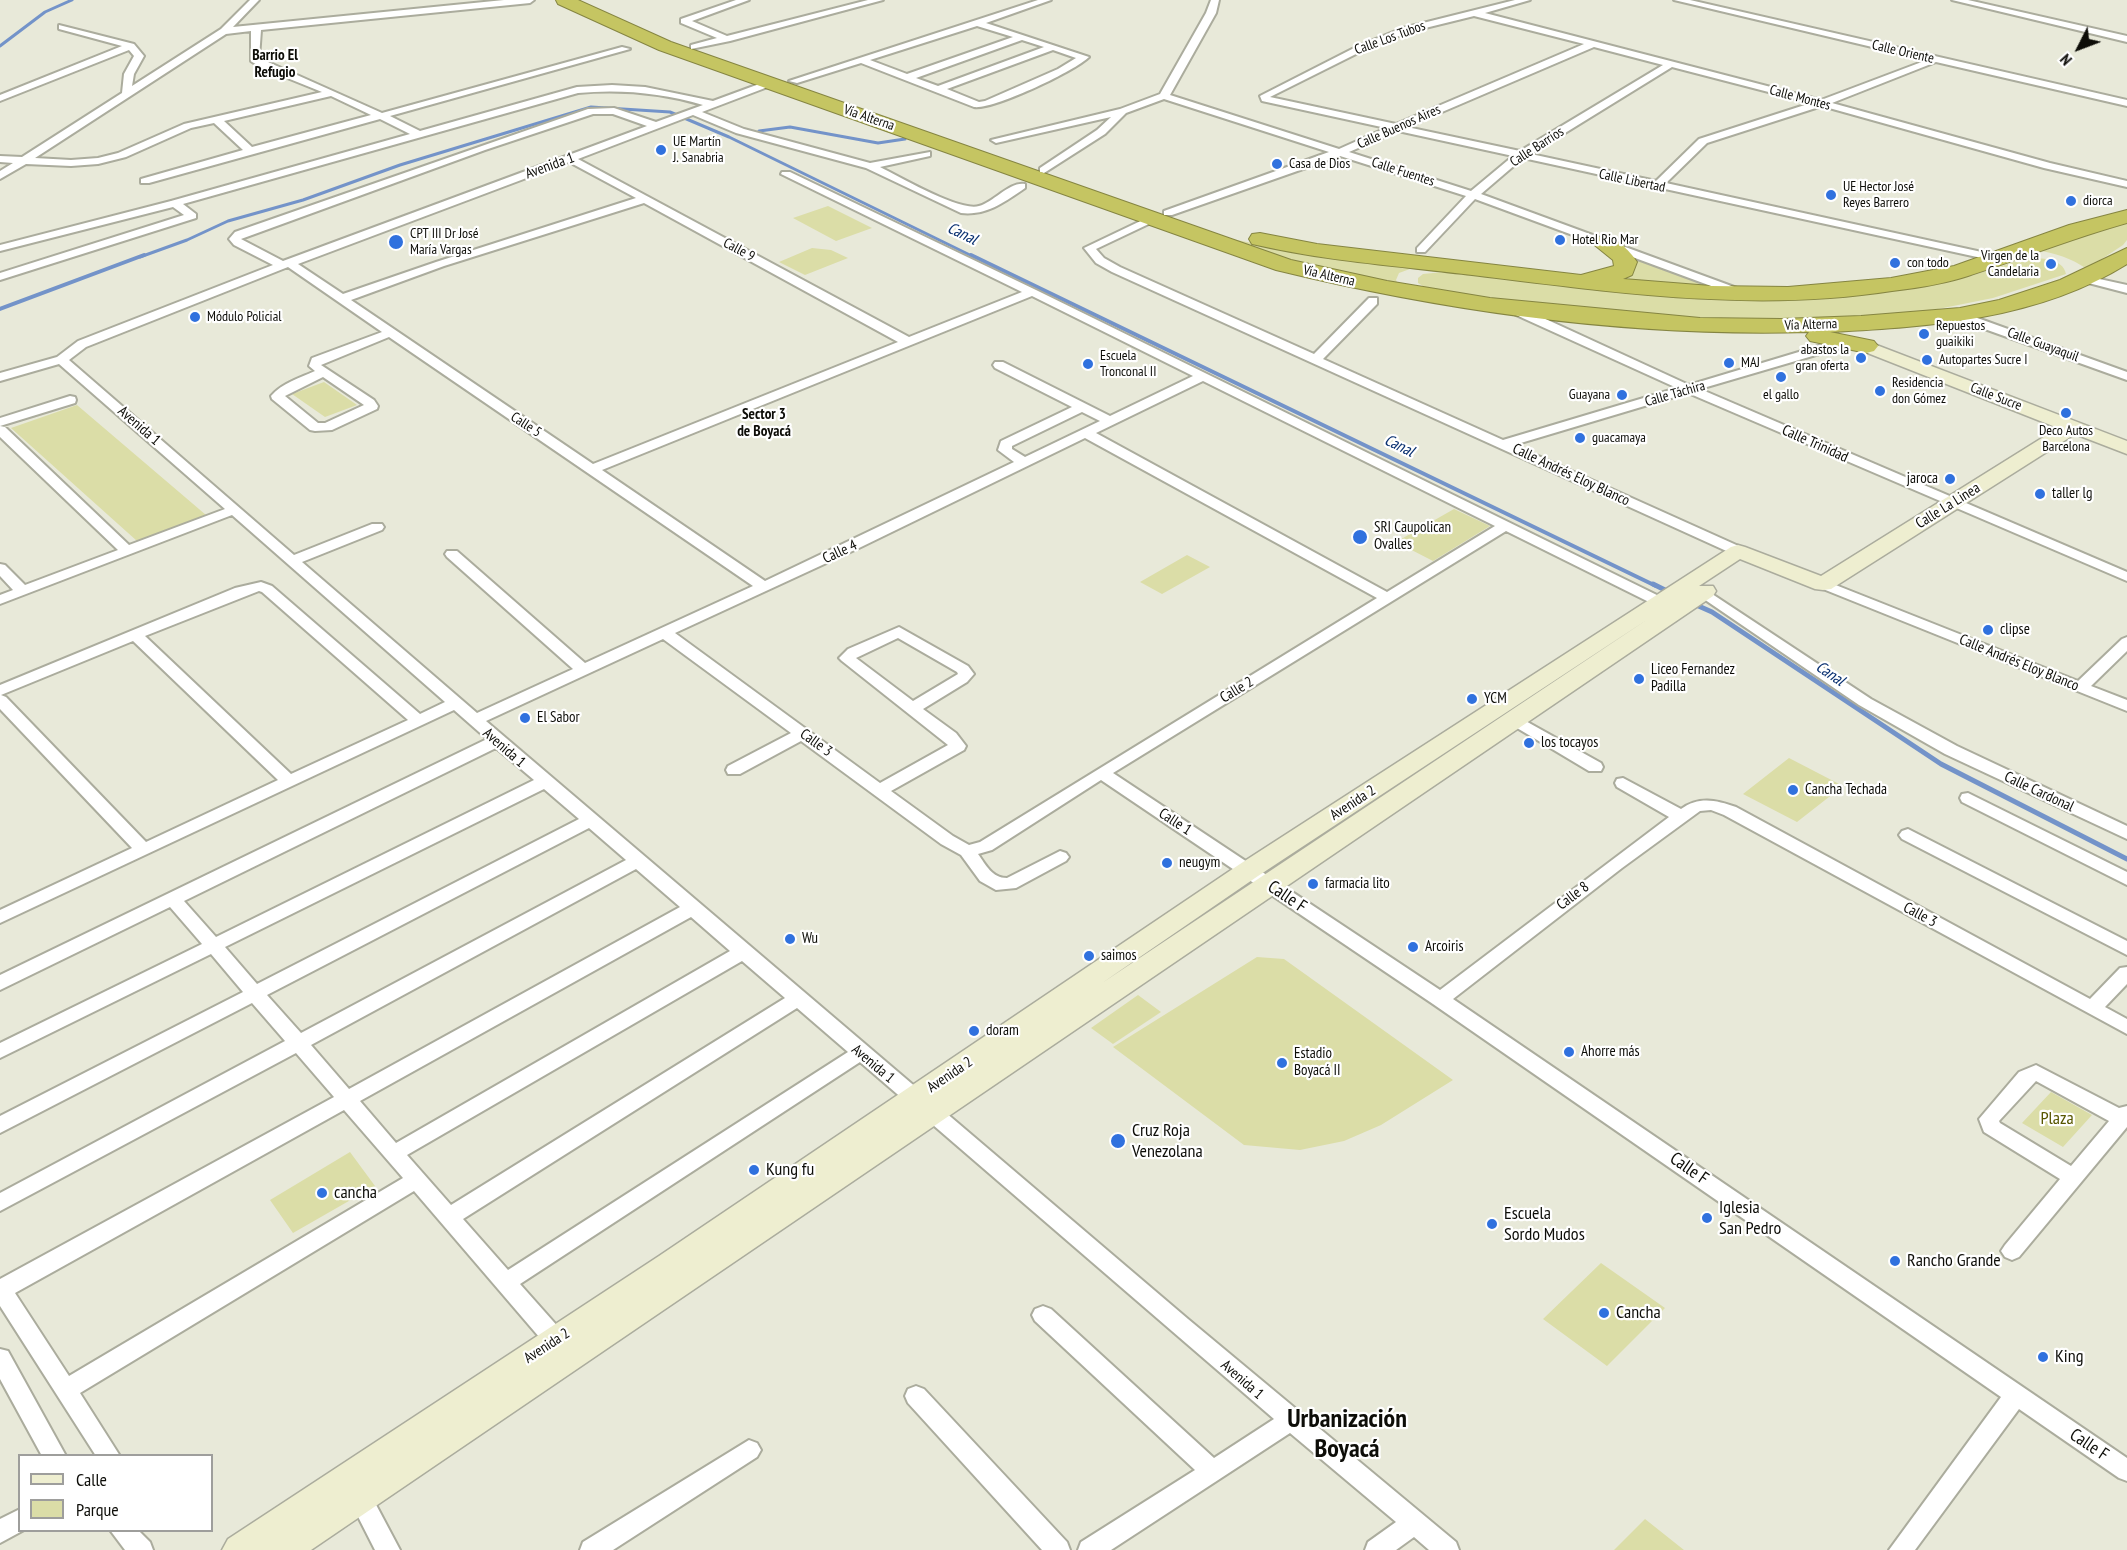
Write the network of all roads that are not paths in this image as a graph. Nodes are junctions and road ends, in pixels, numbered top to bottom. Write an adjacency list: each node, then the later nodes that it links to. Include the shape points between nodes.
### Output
1 (255, 0): 18 (street)
2 (416, 0): 13 (street)
3 (530, 0): 13 (street)
4 (564, 0): 32 (highway, Vía Alterna, via 646,39)
5 (585, 0): 24 (highway, Vía Alterna)
6 (745, 0): 20 (street, via 684,21)
7 (879, 0): 20 (street)
8 (1047, 0): 15 (street)
9 (1215, 0): 36 (street)
10 (1527, 0): 14 (street, Calle Los Tubos)
11 (1678, 0): 27 (street, Calle Oriente)
12 (1956, 0): 21 (street)
13 (423, 10): 17 (street)
14 (1473, 13): 22 (street, Calle Montes); 38 (street, Calle Los Tubos, via 1406,30 1361,48)
15 (978, 23): 19 (street); 28 (street)
16 (62, 27): 23 (street)
17 (256, 29): 18 (street); 35 (street, via 254,58)
18 (224, 31): 34 (street)
19 (1019, 38): 25 (street); 30 (street)
20 (727, 39): 24 (street)
21 (2127, 39)
22 (1592, 44): 29 (street, Calle Montes); 47 (street, Calle Buenos Aires)
23 (131, 46): 34 (street, via 139,56 129,74); 37 (street)
24 (694, 47): 31 (highway, Vía Alterna)
25 (1050, 48): 33 (street); 33 (street, via 1083,59 987,104 978,105)
26 (626, 49): 44 (street)
27 (1934, 59): 39 (street, Calle Oriente); 41 (street)
28 (862, 60): 30 (street); 31 (street)
29 (1669, 64): 41 (street, Calle Montes); 53 (street, Calle Barrios)
30 (909, 77): 33 (street)
31 (794, 81): 58 (highway, Vía Alterna)
32 (770, 83): 40 (street); 68 (highway, Vía Alterna)
33 (939, 89)
34 (126, 92): 56 (street)
35 (332, 93): 44 (street); 45 (street)
36 (1164, 96): 42 (street); 51 (street, Calle Fuentes)
37 (0, 98)
38 (1265, 99): 47 (street, Calle Libertad)
39 (2127, 103)
40 (712, 104): 43 (street); 48 (street, via 656,89 598,87 550,96)
41 (1822, 104): 62 (street, Calle Montes); 64 (street, via 1703,141)
42 (1123, 111): 49 (street); 58 (street, via 1101,132)
43 (692, 112): 46 (street, Avenida 1); 57 (street, via 740,131)
44 (384, 116): 48 (street); 50 (street)
45 (216, 119): 50 (street); 56 (street, via 98,161 71,164)
46 (661, 125): 54 (street, Avenida 1); 75 (street, Calle 5, via 614,111 592,111 239,234 235,239)
47 (1399, 128): 51 (street, Calle Buenos Aires); 53 (street, Calle Libertad)
48 (419, 134): 67 (street)
49 (996, 140)
50 (249, 150): 61 (street)
51 (1340, 152): 65 (street, Calle Fuentes); 68 (street, Calle Buenos Aires)
52 (926, 154): 57 (street)
53 (1520, 156): 64 (street, Calle Libertad); 65 (street, Calle Barrios)
54 (569, 158): 66 (street, Calle 9); 75 (street, Avenida 1)
55 (0, 159): 56 (street)
56 (24, 160): 60 (street)
57 (870, 166): 63 (street, via 972,213)
58 (1044, 170): 68 (highway, Vía Alterna)
59 (786, 174): 81 (street, Calle Cardonal)
60 (0, 176)
61 (145, 181)
62 (2127, 184)
63 (1021, 186)
64 (1656, 186): 74 (street, Calle Libertad)
65 (1473, 195): 70 (street, Calle Fuentes); 72 (street, Calle Barrios)
66 (645, 199): 83 (street); 91 (street, Calle 9)
67 (175, 203): 71 (street); 78 (street, via 192,216)
68 (1160, 216): 77 (highway, Vía Alterna, via 1317,250); 84 (highway, Vía Alterna, via 1284,265 1395,291); 93 (street, Calle Andrés Eloy Blanco, via 1090,248 1093,255 1105,264)
69 (2127, 216): 74 (highway, Vía Alterna)
70 (1603, 243): 79 (highway, via 1621,255 1626,262 1624,270 1595,279); 82 (street, Calle Fuentes)
71 (0, 248)
72 (1421, 250)
73 (2127, 255): 76 (highway, Vía Alterna)
74 (2009, 256): 76 (highway); 82 (highway, Vía Alterna, via 1959,272 1891,285 1827,292)
75 (286, 265): 83 (street, Calle 5); 94 (street, Avenida 1, via 82,344)
76 (2072, 267): 80 (street); 87 (highway, Vía Alterna, via 2040,294)
77 (1465, 268): 79 (highway, Vía Alterna); 84 (highway, via 1434,268 1418,271 1412,277 1414,286)
78 (0, 277)
79 (1560, 280): 82 (highway, Vía Alterna)
80 (2127, 289)
81 (1032, 292): 91 (street); 97 (street, Calle Cardonal)
82 (1743, 294)
83 (341, 298): 90 (street, Calle 5)
84 (1454, 299): 86 (highway, Vía Alterna)
85 (1373, 301): 93 (street)
86 (1506, 305): 89 (highway, Vía Alterna); 100 (street, Calle Trinidad)
87 (1959, 315): 88 (highway, Vía Alterna); 98 (street, Calle Guayaquil)
88 (1919, 317): 89 (highway, Vía Alterna); 92 (highway, via 1871,329)
89 (1737, 327): 92 (highway, via 1790,331)
90 (389, 333): 96 (street, via 322,357 315,366); 111 (street, Calle 5)
91 (908, 342): 111 (street)
92 (1856, 344): 100 (street, Calle Táchira); 105 (street, Calle Sucre)
93 (1316, 359): 108 (street, Calle Andrés Eloy Blanco)
94 (61, 360): 99 (street); 113 (street, Avenida 1)
95 (999, 365): 102 (street)
96 (324, 372): 96 (street, via 369,403 372,406 327,427 315,427 277,396 286,388)
97 (1203, 376): 103 (street, Calle 4); 114 (street, Calle Cardonal)
98 (2127, 376)
99 (0, 377)
100 (1691, 390): 108 (street, Calle Táchira); 112 (street, Calle Trinidad)
101 (70, 400): 104 (street)
102 (1081, 407): 103 (street); 110 (street, via 1006,444 1005,450)
103 (1110, 421): 107 (street, Calle 4)
104 (0, 422)
105 (2073, 427): 109 (street, Calle Sucre); 112 (street, Calle La Linea)
106 (0, 430): 116 (street)
107 (1086, 433): 110 (street, Calle 4); 125 (street)
108 (1503, 444): 118 (street, Calle Andrés Eloy Blanco)
109 (2127, 448)
110 (1024, 464): 123 (street, Calle 4)
111 (593, 469): 123 (street, Calle 5)
112 (1952, 504): 121 (street, Calle Trinidad); 122 (street, Calle La Linea)
113 (234, 510): 116 (street); 119 (street, Avenida 1)
114 (1505, 526): 125 (street, Calle 2); 126 (street, Calle Cardonal)
115 (376, 527): 119 (street)
116 (127, 551): 124 (street)
117 (452, 554): 131 (street)
118 (1747, 555): 122 (street, Calle Andrés Eloy Blanco); 126 (street, Avenida 2)
119 (292, 561): 135 (street, Avenida 1)
120 (0, 568): 124 (street)
121 (2127, 577)
122 (1824, 584): 132 (street, Calle Andrés Eloy Blanco)
123 (764, 586): 128 (street, Calle 4)
124 (22, 591): 127 (street)
125 (1388, 598): 145 (street, Calle 2)
126 (1680, 598): 138 (street, Avenida 2); 154 (street, Calle Cardonal, via 1951,750); 160 (street, Avenida 2)
127 (0, 600)
128 (665, 633): 131 (street, Calle 4); 141 (street, Calle 3)
129 (134, 634): 133 (street); 139 (street, via 261,586); 146 (street)
130 (2127, 642): 132 (street)
131 (584, 670): 140 (street, Calle 4)
132 (2081, 687): 136 (street, Calle Andrés Eloy Blanco)
133 (0, 691)
134 (0, 700): 156 (street)
135 (454, 704): 139 (street); 140 (street, Avenida 1)
136 (2127, 706)
137 (913, 708): 137 (street, via 850,663 847,658 852,652 899,632 963,669 966,674 962,679); 149 (street, via 958,746)
138 (1514, 719): 143 (street); 160 (street, Avenida 2)
139 (418, 720): 146 (street)
140 (473, 721): 142 (street, Avenida 1)
141 (803, 733): 144 (street); 149 (street, Calle 3)
142 (497, 741): 147 (street, Avenida 1); 162 (street)
143 (1595, 767)
144 (734, 770)
145 (1101, 773): 157 (street, Calle 2, via 986,846); 160 (street, Calle 1)
146 (289, 781): 156 (street)
147 (544, 782): 153 (street, Avenida 1); 165 (street)
148 (1623, 783): 152 (street)
149 (880, 790): 157 (street, Calle 3)
150 (1968, 798): 161 (street)
151 (1712, 805): 152 (street, Calle 8, via 1696,807); 173 (street, Calle 3, via 1730,811)
152 (1682, 817): 172 (street, Calle 8)
153 (589, 821): 159 (street, Avenida 1); 170 (street)
154 (2127, 833)
155 (1908, 835): 166 (street)
156 (143, 849): 164 (street)
157 (967, 851): 158 (street, via 996,884 1010,884)
158 (1060, 858)
159 (636, 862): 163 (street, Avenida 1); 175 (street)
160 (1258, 877): 172 (street, Calle F); 179 (street, Avenida 2)
161 (2127, 879)
162 (173, 899): 165 (street); 169 (street)
163 (691, 909): 167 (street, Avenida 1); 178 (street)
164 (0, 917)
165 (214, 946): 170 (street); 176 (street)
166 (2127, 949)
167 (743, 952): 171 (street, Avenida 1); 182 (street)
168 (2127, 973): 173 (street)
169 (0, 983)
170 (255, 994): 175 (street); 181 (street)
171 (798, 999): 177 (street, Avenida 1); 186 (street)
172 (1440, 999): 194 (street, Calle F)
173 (2092, 1008): 174 (street, Calle 3)
174 (2127, 1027)
175 (298, 1043): 178 (street); 185 (street)
176 (0, 1051)
177 (860, 1053): 179 (street, Avenida 1); 188 (street)
178 (346, 1098): 182 (street); 189 (street)
179 (923, 1105): 191 (street, Avenida 2, via 670,1265); 196 (street, Avenida 1)
180 (2124, 1116): 183 (street); 183 (street, via 2036,1072 2026,1077 1989,1119 1991,1127 2001,1134)
181 (0, 1125)
182 (393, 1154): 184 (street)
183 (2073, 1177): 187 (street)
184 (416, 1180): 186 (street); 193 (street)
185 (0, 1203)
186 (448, 1218): 188 (street)
187 (2012, 1251)
188 (504, 1283): 191 (street)
189 (1, 1289): 193 (street)
190 (1042, 1315): 200 (street)
191 (562, 1348): 202 (street, Avenida 2)
192 (0, 1358): 198 (street)
193 (67, 1389): 199 (street)
194 (2016, 1395): 201 (street, Calle F); 214 (street)
195 (916, 1396): 210 (street)
196 (1290, 1421): 200 (street); 204 (street, Avenida 1)
197 (749, 1450): 209 (street)
198 (54, 1454)
199 (108, 1454)
200 (1212, 1471): 211 (street)
201 (2127, 1471)
202 (354, 1488): 206 (street, Avenida 2); 207 (street, Avenida 2); 208 (street)
203 (18, 1521): 205 (street)
204 (1414, 1523): 212 (street); 213 (street, Avenida 1)
205 (0, 1532)
206 (240, 1550)
207 (282, 1550)
208 (388, 1550)
209 (592, 1550)
210 (1058, 1550)
211 (1090, 1550)
212 (1377, 1550)
213 (1447, 1550)
214 (1901, 1550)

